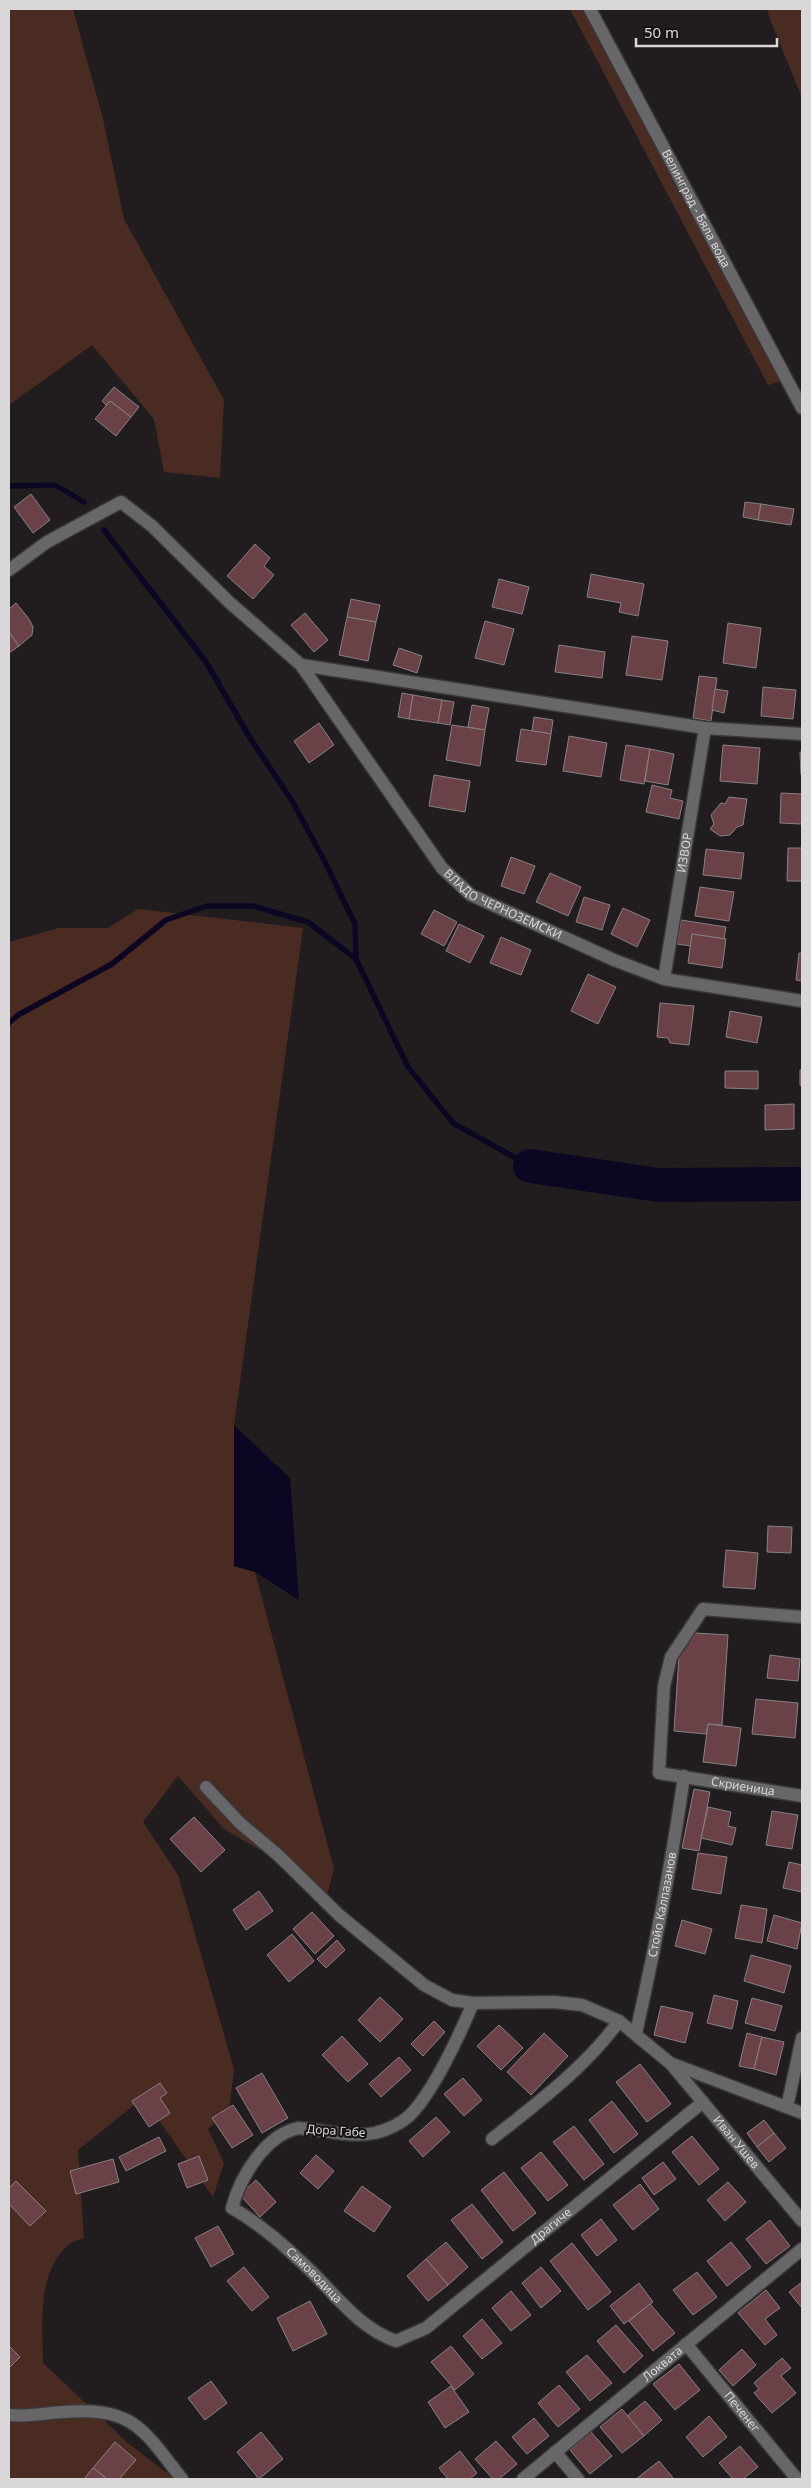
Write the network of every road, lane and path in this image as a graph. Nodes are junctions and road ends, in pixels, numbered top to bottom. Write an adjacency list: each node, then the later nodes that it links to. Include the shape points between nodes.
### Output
1 (590, 9): 2 (street, Велинград - Бяла вода)
2 (802, 408)
3 (9, 570): 4 (street, ВЛАДО ЧЕРНОЗЕМСКИ, via 47,542 121,502 152,526 229,602)
4 (301, 665): 5 (street); 7 (street, ВЛАДО ЧЕРНОЗЕМСКИ, via 442,868 471,895 614,960)
5 (706, 728): 6 (street); 7 (street, ИЗВОР)
6 (802, 734)
7 (664, 978): 8 (street, ВЛАДО ЧЕРНОЗЕМСКИ)
8 (802, 1001)
9 (802, 1617): 10 (street, Скриеница, via 703,1609 671,1657 664,1686 659,1773)
10 (684, 1776): 12 (street, Скриеница); 15 (street, Стойо Калпазанов, via 661,1919)
11 (206, 1787): 13 (street, via 240,1823 383,1953 424,1985 452,2000)
12 (802, 1796)
13 (473, 2003): 14 (street, via 582,2005); 22 (street, Дора Габе, via 460,2036 409,2116 391,2128 374,2133 299,2128 277,2136 241,2182)
14 (619, 2022): 15 (street); 21 (street, via 586,2060)
15 (636, 2033): 17 (street)
16 (802, 2038): 19 (street)
17 (670, 2063): 18 (street, Иван Ушев); 19 (street)
18 (703, 2102): 23 (street, Иван Ушев); 25 (street, Драгиче, via 426,2328)
19 (787, 2107): 20 (street)
20 (802, 2112)
21 (492, 2139)
22 (232, 2208): 25 (street, Самоводица, via 256,2222 358,2319 378,2335)
23 (802, 2221)
24 (802, 2249): 26 (street, Локвата)
25 (396, 2341)
26 (686, 2344): 28 (street, Локвата); 32 (street, Печенег)
27 (9, 2415): 29 (street, via 104,2411 123,2417 143,2430)
28 (555, 2452): 30 (street, Локвата); 31 (street)
29 (182, 2479)
30 (523, 2479)
31 (578, 2479)
32 (796, 2479)

